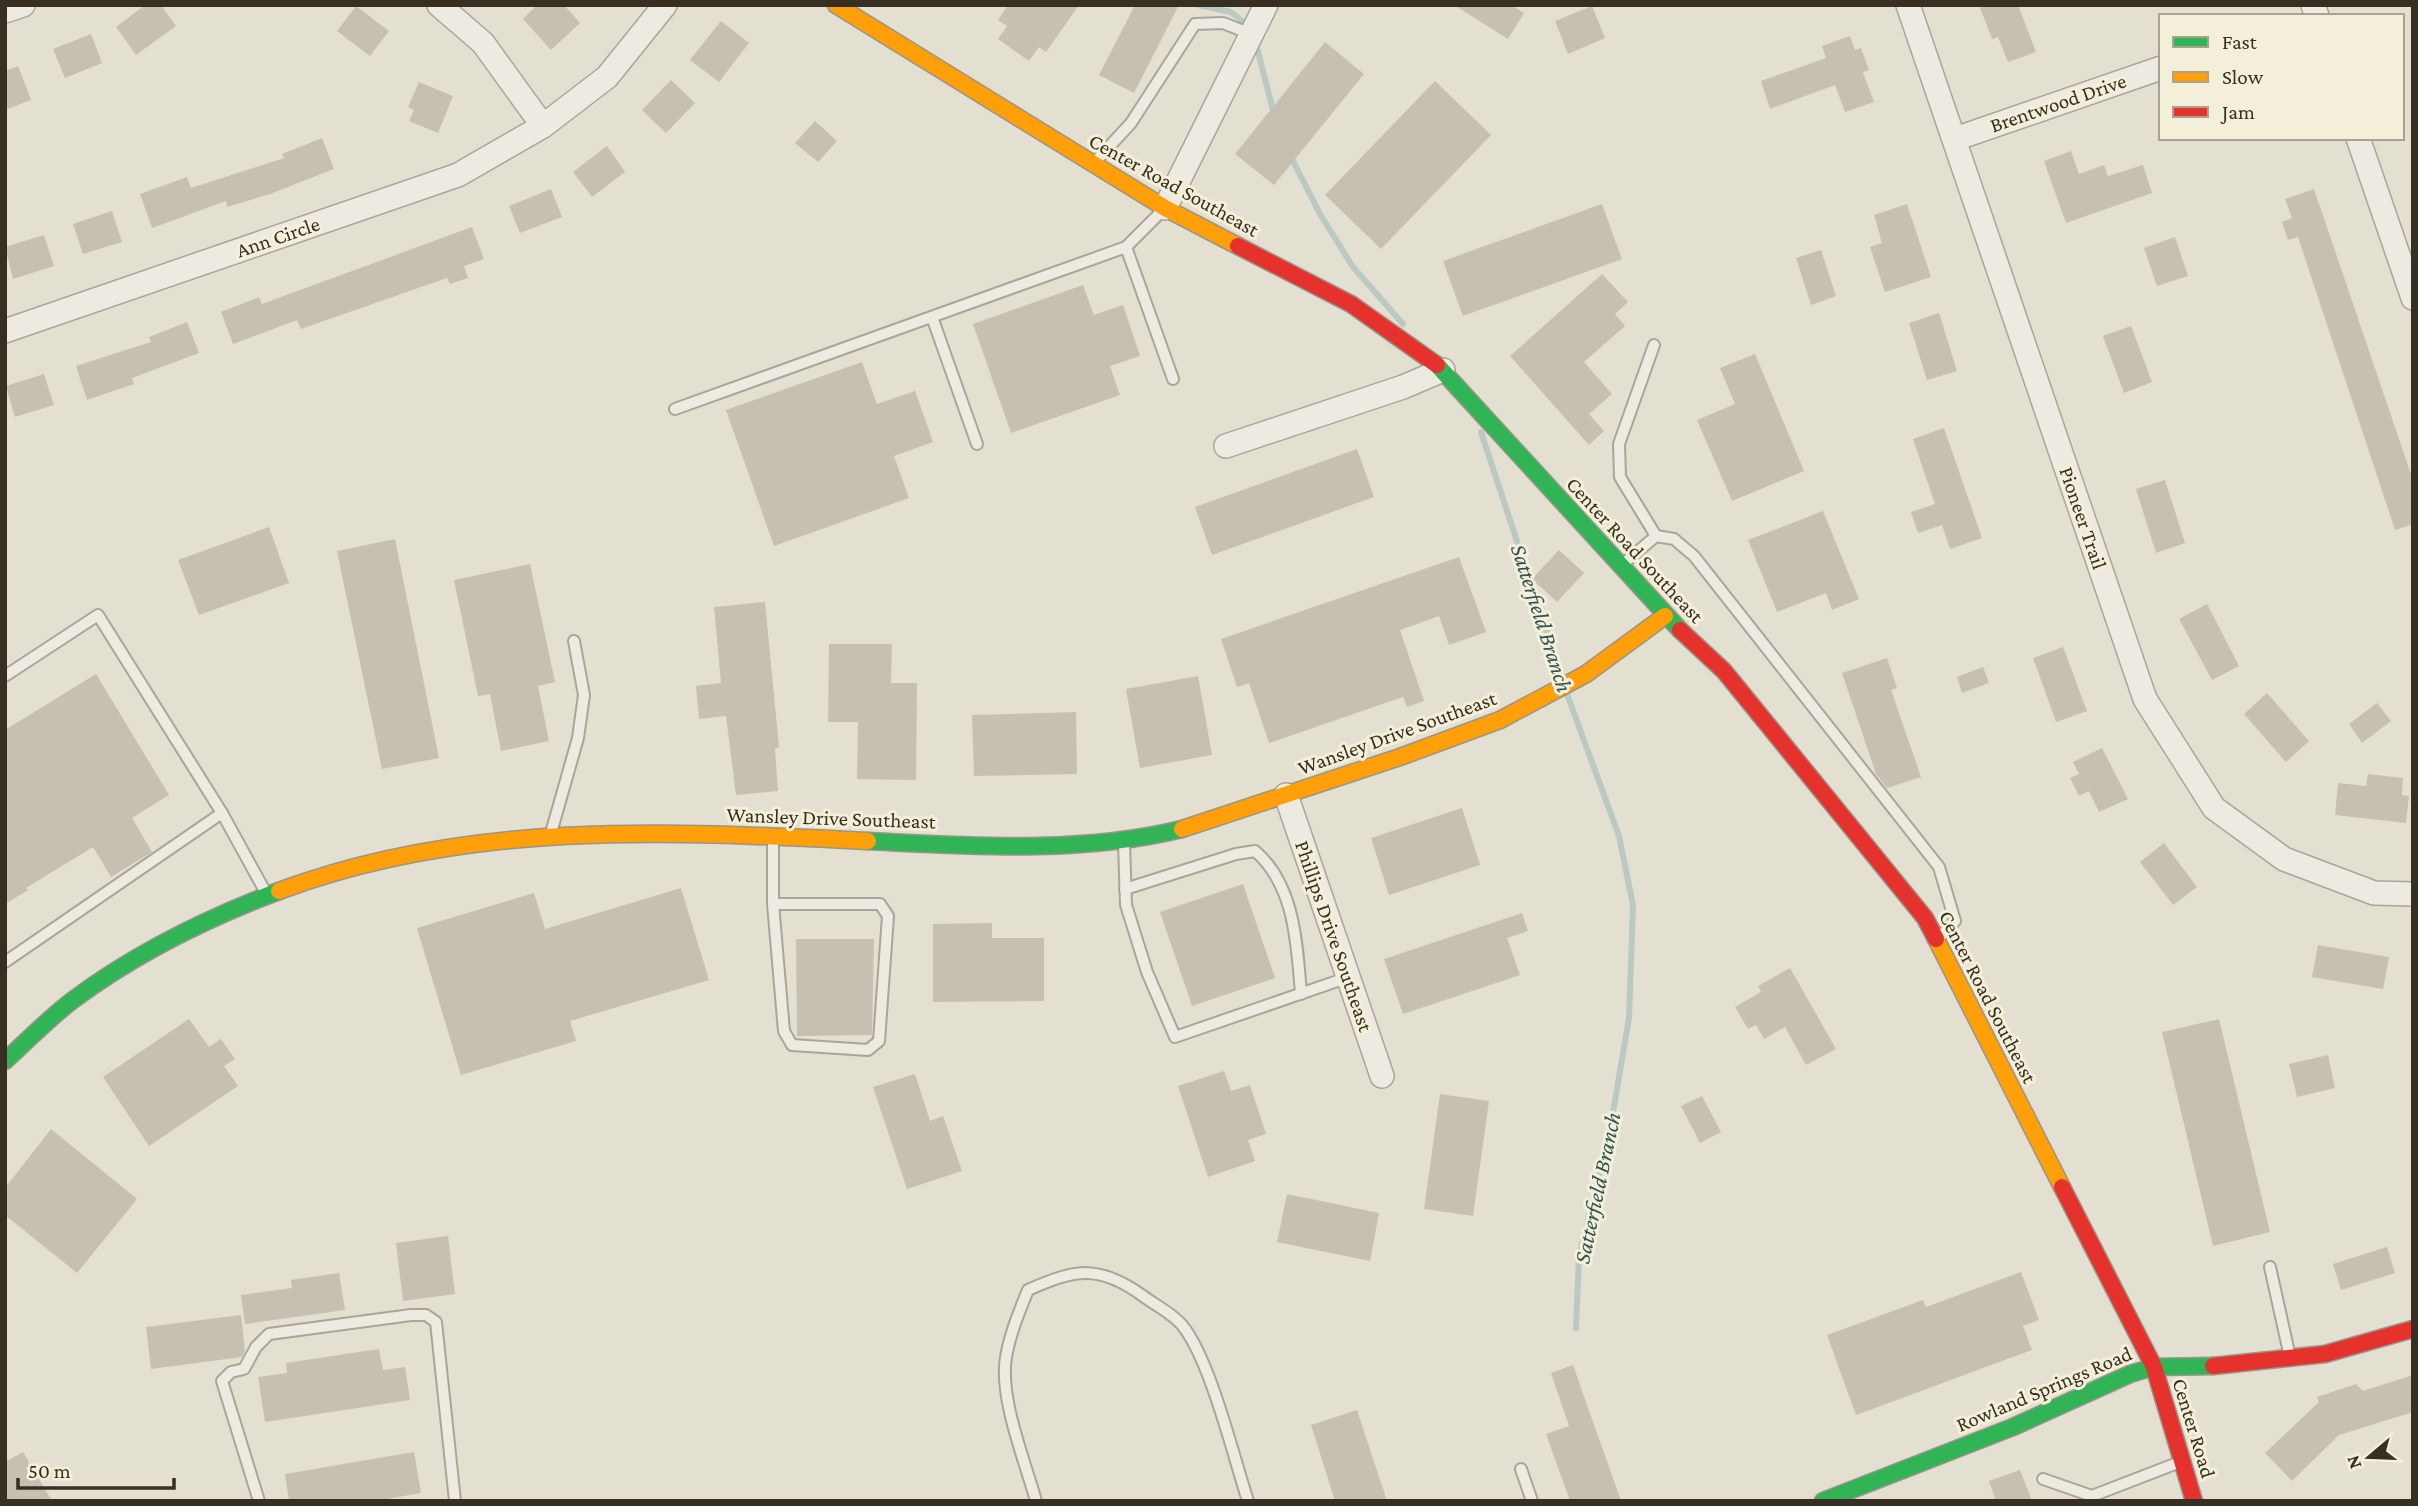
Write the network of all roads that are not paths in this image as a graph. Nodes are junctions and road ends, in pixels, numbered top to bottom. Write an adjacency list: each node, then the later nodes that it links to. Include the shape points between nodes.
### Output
1 (23, 5): 7 (street)
2 (439, 5): 10 (street, via 482,43)
3 (665, 5): 10 (street, Ann Circle, via 607,77)
4 (835, 5): 13 (street, Center Road Southeast)
5 (1266, 5): 8 (street)
6 (1908, 5): 11 (street, Pioneer Trail)
7 (5, 12)
8 (1251, 34): 13 (lane, via 1223,23 1195,24 1131,123); 14 (street)
9 (2159, 69): 11 (street, Brentwood Drive)
10 (543, 126): 18 (street, Ann Circle, via 458,175)
11 (1955, 139): 36 (street, Pioneer Trail, via 2145,699 2214,808 2284,859 2374,893)
12 (2359, 140): 16 (street)
13 (1093, 164): 14 (street, Center Road Southeast)
14 (1165, 208): 15 (lane); 20 (street, Center Road Southeast, via 1351,304)
15 (1126, 247): 17 (lane); 21 (lane)
16 (2413, 298)
17 (932, 317): 22 (lane); 23 (lane)
18 (5, 331)
19 (1654, 345): 25 (lane, via 1619,444 1620,477)
20 (1443, 370): 24 (street); 26 (street, Center Road Southeast)
21 (1173, 379)
22 (675, 409)
23 (977, 444)
24 (1226, 446)
25 (1656, 536): 26 (lane); 39 (lane, via 1674,538 1694,556 1939,867 1955,920)
26 (1620, 566): 27 (street, Center Road Southeast)
27 (1665, 616): 30 (street, Wansley Drive Southeast, via 1599,665 1500,720); 39 (street, Center Road Southeast, via 1724,671 1924,918)
28 (574, 642): 32 (lane, via 584,695 578,738)
29 (5, 676): 31 (lane, via 98,615)
30 (1286, 795): 34 (street, Wansley Drive Southeast, via 1212,821); 41 (street, Phillips Drive Southeast)
31 (222, 813): 37 (lane); 40 (lane)
32 (550, 835): 33 (street, Wansley Drive Southeast, via 656,832); 37 (street, Wansley Drive Southeast, via 406,857)
33 (773, 837): 34 (street, Wansley Drive Southeast, via 930,843); 38 (lane)
34 (1124, 841): 35 (lane)
35 (1125, 889): 42 (lane, via 1147,972 1175,1037); 42 (lane, via 1255,851 1269,863 1295,924)
36 (2413, 894)
37 (267, 895): 43 (street, Wansley Drive Southeast, via 203,921 109,972)
38 (773, 904): 38 (lane, via 784,1031 792,1045 868,1050 879,1041 887,916 880,904)
39 (1936, 941): 48 (street, Center Road Southeast)
40 (5, 962)
41 (1349, 977): 42 (lane); 44 (street, Phillips Drive Southeast)
42 (1301, 994)
43 (5, 1061)
44 (1382, 1076)
45 (2270, 1267): 47 (lane)
46 (2413, 1329): 47 (street, Rowland Springs Road)
47 (2290, 1360): 48 (street, Rowland Springs Road)
48 (2154, 1367): 49 (street, Center Road); 58 (street, Rowland Springs Road)
49 (2183, 1461): 52 (lane); 59 (street, Center Road)
50 (1521, 1469): 57 (lane)
51 (2043, 1479): 52 (lane)
52 (2093, 1498)
53 (259, 1501): 54 (lane, via 222,1381 231,1372 244,1369 269,1334 426,1315 436,1322)
54 (455, 1501)
55 (1036, 1501): 56 (lane, via 1006,1386 1005,1359 1028,1290 1065,1273 1097,1273 1128,1286 1181,1324 1202,1360)
56 (1248, 1501)
57 (1532, 1501)
58 (1823, 1501)
59 (2194, 1501)

